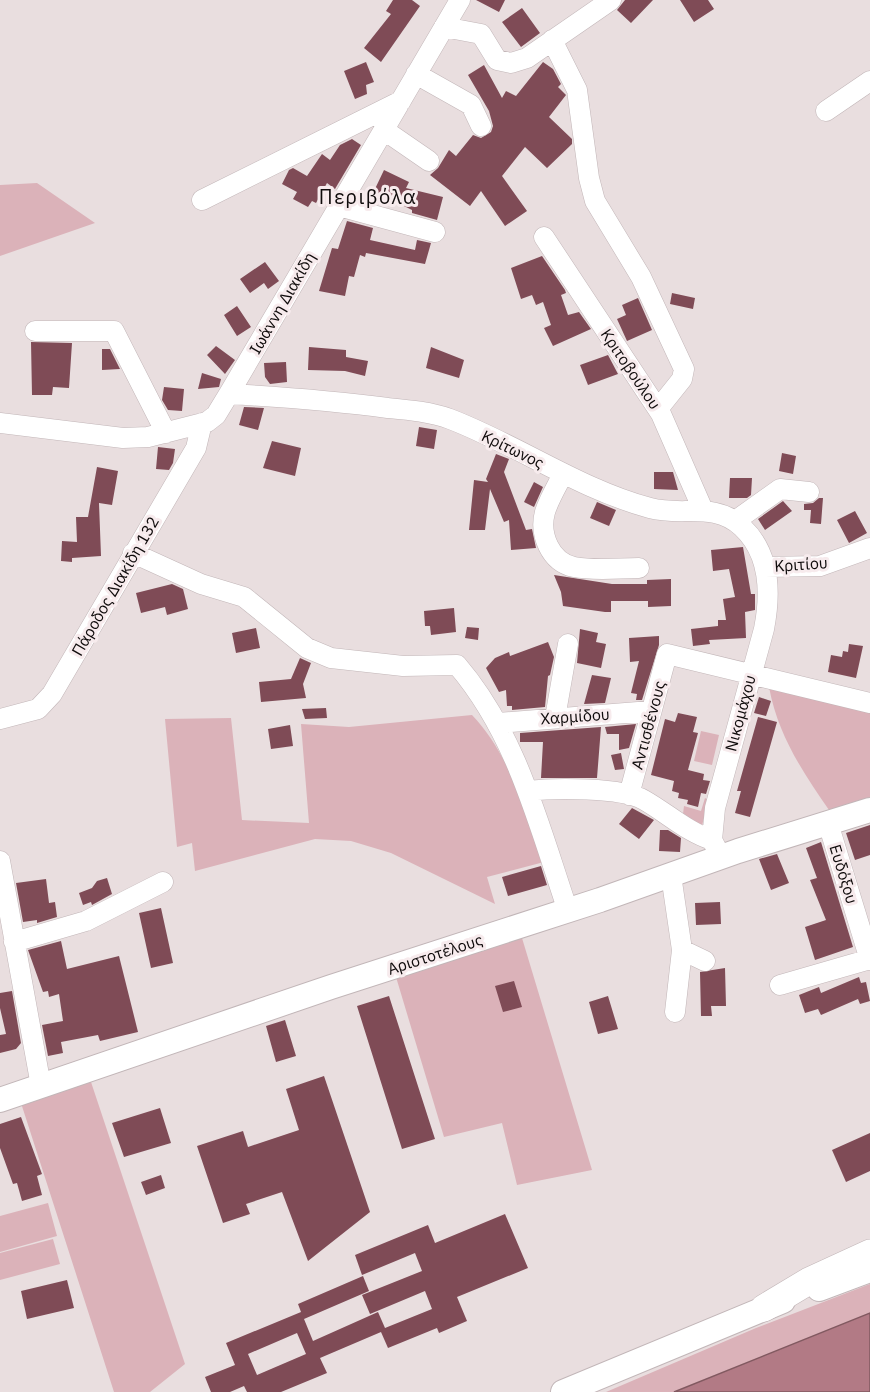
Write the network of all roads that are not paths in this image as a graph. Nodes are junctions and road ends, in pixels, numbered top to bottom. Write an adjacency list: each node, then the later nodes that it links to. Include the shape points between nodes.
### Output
1 (460, 0): 3 (street, Ιωάννη Διακίδη)
2 (611, 0): 4 (street)
3 (444, 27): 4 (street, via 482,34 500,62 527,58); 5 (street, Ιωάννη Διακίδη)
4 (552, 40): 18 (street, via 577,90 595,201 641,277 684,369 682,379)
5 (416, 74): 7 (street, Ιωάννη Διακίδη); 9 (street, via 471,105)
6 (870, 81): 8 (street)
7 (401, 101): 10 (street, Ιωάννη Διακίδη); 12 (street)
8 (826, 111)
9 (481, 126)
10 (384, 130): 11 (street); 13 (street, Ιωάννη Διακίδη)
11 (429, 161)
12 (202, 200)
13 (339, 206): 14 (street); 17 (street, Ιωάννη Διακίδη)
14 (435, 232)
15 (544, 237): 18 (street, Κριτοβούλου)
16 (35, 331): 21 (street, via 114,331)
17 (229, 394): 20 (street, Ιωάννη Διακίδη, via 216,415); 22 (street, Κρίτωνος, via 353,403 436,415 463,424)
18 (658, 409): 24 (street, Κριτοβούλου)
19 (0, 423): 21 (street, Ιωάννη Διακίδη, via 123,438)
20 (202, 423): 21 (street, Ιωάννη Διακίδη); 27 (street, Πάροδος Διακίδη 132, via 196,448)
21 (166, 433)
22 (563, 474): 24 (street, Κρίτωνος, via 652,509); 29 (street, via 543,520 554,556 574,567)
23 (809, 492): 25 (street, via 780,489)
24 (703, 510): 25 (street, Κρίτωνος)
25 (735, 521): 28 (street, via 752,539)
26 (870, 548): 28 (street, Κριτίου, via 825,565)
27 (133, 553): 35 (street, Πάροδος Διακίδη 132, via 46,703 33,711); 36 (street, via 201,584 244,597 297,640 325,656 367,664 458,665)
28 (765, 567): 31 (street, Νικομάχου, via 767,613)
29 (639, 568)
30 (568, 644): 34 (street)
31 (751, 674): 32 (street); 33 (street, Αντισθένους, via 667,654); 41 (street, Νικομάχου, via 719,790)
32 (870, 703)
33 (651, 711): 34 (street, Χαρμίδου); 38 (street, Αντισθένους)
34 (555, 718): 36 (street, Χαρμίδου)
35 (0, 719)
36 (498, 723): 37 (street)
37 (528, 790): 38 (street); 45 (street)
38 (629, 795): 41 (street, via 641,798)
39 (870, 810): 40 (main road, Αριστοτέλους)
40 (828, 823): 41 (main road, Αριστοτέλους); 48 (street, Ευδόξου)
41 (717, 849): 43 (main road, Αριστοτέλους)
42 (0, 861): 46 (street)
43 (671, 875): 45 (main road, Αριστοτέλους); 47 (street)
44 (163, 882): 46 (street, via 86,921)
45 (568, 911): 52 (main road, Αριστοτέλους)
46 (14, 942): 52 (street)
47 (682, 950): 49 (street); 51 (street)
48 (870, 959): 50 (street)
49 (705, 961)
50 (780, 985)
51 (675, 1012)
52 (41, 1086): 53 (main road, Αριστοτέλους)
53 (0, 1100)
54 (870, 1253): 56 (highway)
55 (870, 1270): 56 (main road)
56 (764, 1308): 57 (main road)
57 (563, 1392)

